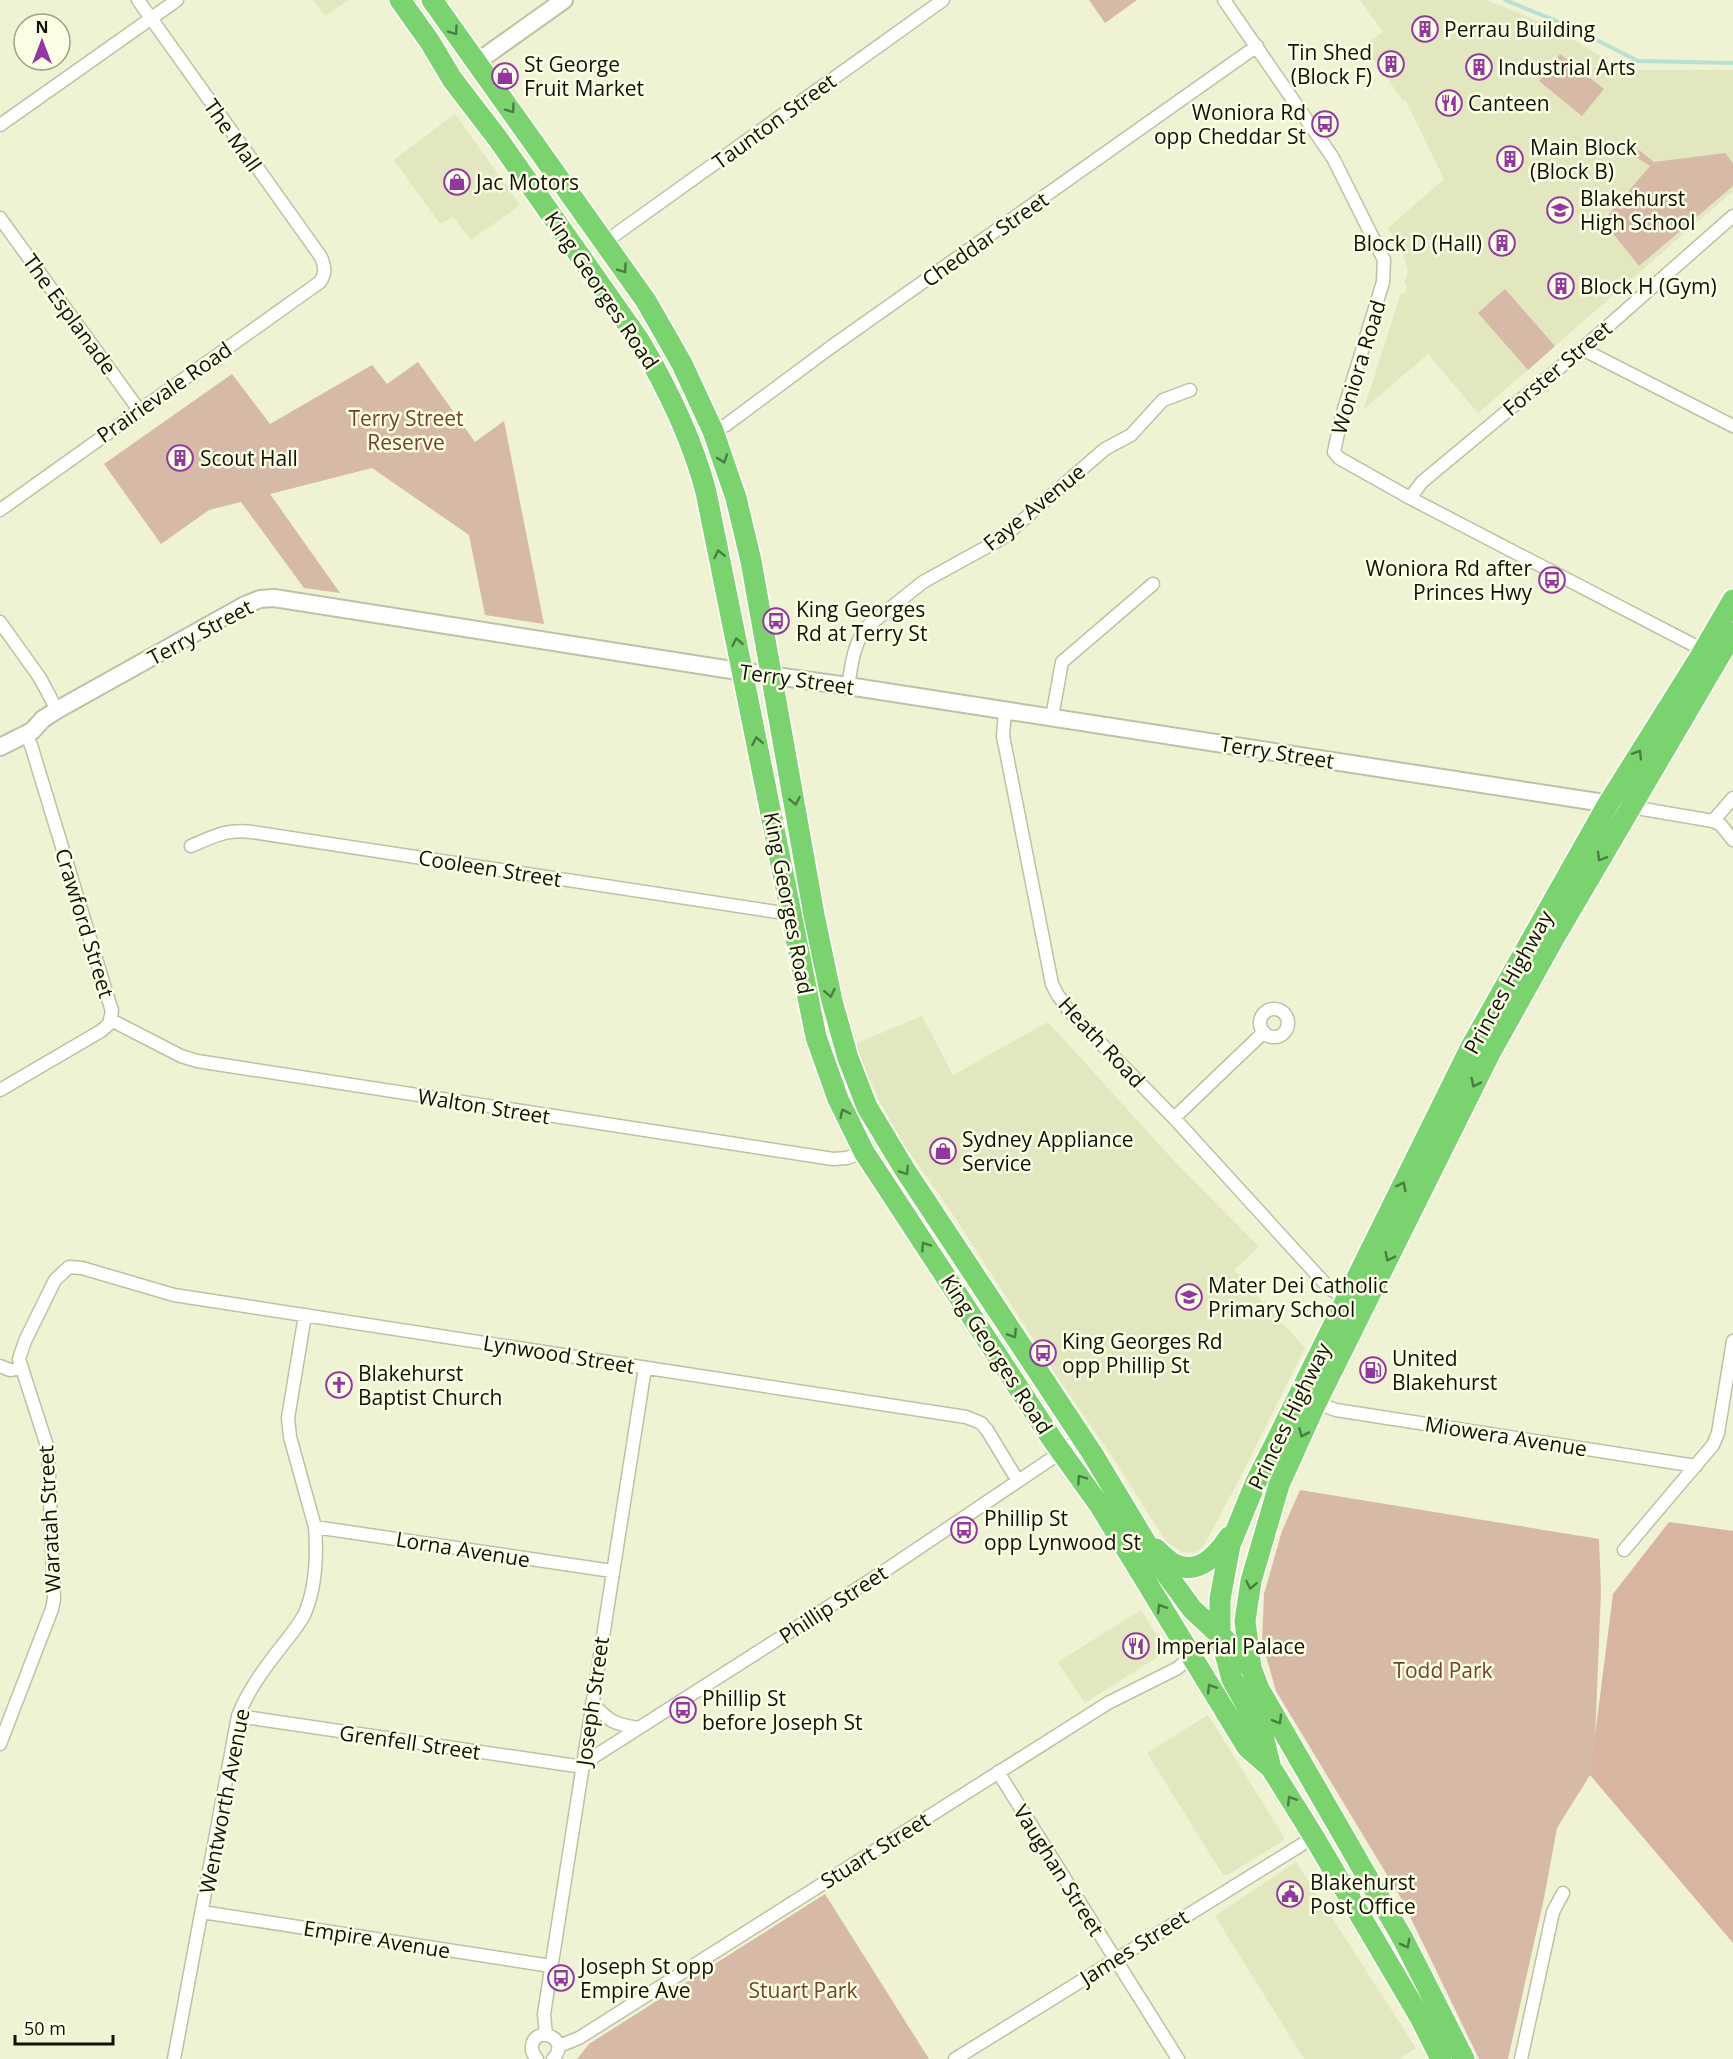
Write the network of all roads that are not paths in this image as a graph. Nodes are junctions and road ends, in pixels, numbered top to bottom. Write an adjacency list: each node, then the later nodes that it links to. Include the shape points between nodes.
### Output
1 (138, 0): 8 (street, The Mall)
2 (177, 0): 8 (street)
3 (400, 0): 9 (highway, King Georges Road)
4 (432, 0): 11 (highway, King Georges Road, one-way to 11)
5 (564, 0): 11 (street)
6 (943, 0): 16 (street, Taunton Street)
7 (1224, 0): 10 (street, Woniora Road)
8 (151, 19): 12 (street); 17 (street, The Mall, via 321,257)
9 (430, 42): 11 (highway, via 466,63); 13 (highway, King Georges Road, via 452,79)
10 (1257, 46): 22 (street, Cheddar Street); 23 (street, Woniora Road, via 1324,143 1384,260 1383,282 1341,419 1335,452 1345,463)
11 (477, 62): 13 (highway, via 473,72 475,86 496,118); 16 (highway, King Georges Road, one-way to 16)
12 (0, 125)
13 (498, 140): 30 (highway, King Georges Road, one-way to 13, via 706,492 687,430 639,340)
14 (1733, 216): 18 (street, Forster Street)
15 (0, 218): 20 (street, The Esplanade)
16 (605, 242): 22 (highway, King Georges Road, one-way to 22, via 670,341)
17 (325, 271): 20 (street, Prairievale Road, via 320,282)
18 (1582, 349): 21 (street); 23 (street, Forster Street, via 1422,482)
19 (1190, 390): 32 (street, Faye Avenue, via 1164,400 1131,435 1105,449 1001,539 923,582 868,626 855,648)
20 (139, 410): 24 (street, Prairievale Road)
21 (1733, 426)
22 (713, 431): 31 (highway, King Georges Road, one-way to 31, via 752,561)
23 (1410, 498): 29 (street, Woniora Road)
24 (0, 510)
25 (1153, 584): 35 (street, via 1062,662)
26 (1733, 600): 29 (highway, Princes Highway)
27 (0, 622): 33 (street, via 40,678)
28 (1733, 633): 29 (highway, Princes Highway)
29 (1711, 654): 39 (highway, Princes Highway, one-way to 29); 40 (highway, Princes Highway)
30 (743, 672): 31 (street, Terry Street); 33 (street, Terry Street, via 267,598 245,605); 44 (highway, King Georges Road, one-way to 30)
31 (772, 675): 32 (street, Terry Street); 58 (highway, King Georges Road, one-way to 58, via 832,1001 867,1107 904,1170)
32 (848, 686): 34 (street, Terry Street)
33 (57, 710): 36 (street, Terry Street)
34 (1005, 710): 35 (street, Terry Street); 48 (street, Heath Road, via 1003,736 1052,984 1070,1012)
35 (1052, 717): 39 (street, Terry Street)
36 (26, 735): 37 (street, Terry Street); 45 (street, Crawford Street, via 111,1006)
37 (0, 747)
38 (1733, 798): 41 (street)
39 (1608, 804): 40 (street, Terry Street); 51 (highway, Princes Highway, one-way to 39, via 1472,1047)
40 (1630, 807): 41 (street); 51 (highway, Princes Highway, one-way to 51, via 1552,940)
41 (1713, 821): 42 (street)
42 (1733, 840)
43 (191, 846): 44 (street, Cooleen Street, via 238,830)
44 (790, 914): 49 (highway, King Georges Road, one-way to 44, via 838,1099 816,1037)
45 (111, 1020): 47 (street, Crawford Street, via 101,1031); 49 (street, Walton Street, via 197,1061 832,1160)
46 (1264, 1032): 48 (street)
47 (0, 1090)
48 (1174, 1118): 51 (street, Heath Road, via 1329,1288)
49 (864, 1152): 59 (highway, King Georges Road, one-way to 49)
50 (69, 1268): 52 (street, Lynwood Street, via 82,1268 167,1293); 55 (street, Waratah Street, via 55,1280 25,1341 19,1359)
51 (1354, 1304): 57 (highway, Princes Highway); 62 (highway, Princes Highway)
52 (305, 1315): 56 (street, Lynwood Street); 63 (street, Wentworth Avenue, via 288,1418)
53 (1733, 1341): 60 (street, via 1718,1433)
54 (0, 1366): 55 (street, via 10,1370)
55 (21, 1368): 74 (street, Waratah Street, via 48,1449 54,1599)
56 (645, 1368): 61 (street, Lynwood Street, via 974,1419 987,1430); 66 (street, Joseph Street)
57 (1316, 1403): 60 (street, Miowera Avenue, via 1336,1410); 67 (highway, Princes Highway, one-way to 67, via 1275,1496 1251,1581)
58 (1082, 1438): 59 (street, Phillip Street); 64 (highway, King Georges Road)
59 (1061, 1452): 61 (street, Phillip Street); 69 (highway, King Georges Road, one-way to 59, via 1100,1506)
60 (1696, 1466): 65 (street)
61 (1018, 1481): 73 (street, Phillip Street)
62 (1238, 1521): 64 (highway, via 1211,1560 1203,1565 1173,1564); 68 (highway, Princes Highway, via 1224,1567)
63 (315, 1527): 66 (street, Lorna Avenue); 72 (street, Wentworth Avenue, via 313,1577 305,1613 256,1679)
64 (1144, 1539): 68 (highway, King Georges Road, via 1192,1609)
65 (1624, 1550)
66 (612, 1571): 71 (street, Joseph Street)
67 (1245, 1621): 68 (highway); 70 (highway, Princes Highway)
68 (1221, 1635): 69 (highway); 70 (highway, King Georges Road); 76 (highway, Princes Highway, via 1232,1679 1263,1736)
69 (1192, 1657): 76 (highway, King Georges Road, one-way to 69, via 1247,1747); 77 (street, Stuart Street, via 1108,1703)
70 (1251, 1668): 91 (highway, Princes Highway, one-way to 91, via 1259,1689 1403,1939)
71 (592, 1703): 73 (street, via 617,1725); 75 (street, Joseph Street)
72 (238, 1716): 75 (street, Grenfell Street); 80 (street, Wentworth Avenue)
73 (638, 1728): 75 (street, Phillip Street)
74 (0, 1744)
75 (583, 1767): 82 (street, Joseph Street)
76 (1271, 1768): 78 (highway, Princes Highway, one-way to 76)
77 (998, 1772): 81 (street, Vaughan Street); 84 (street, Stuart Street, via 579,2038)
78 (1314, 1837): 81 (street, James Street); 90 (highway, Princes Highway)
79 (1563, 1893): 92 (street, via 1553,1912)
80 (202, 1912): 82 (street, Empire Avenue); 85 (street, Wentworth Avenue)
81 (1116, 1959): 88 (street, James Street); 89 (street, Vaughan Street)
82 (551, 1966): 83 (street, Joseph Street, via 544,2014)
83 (546, 2035): 84 (street); 86 (street, via 537,2037 532,2045 532,2054)
84 (559, 2046): 87 (street)
85 (174, 2059)
86 (537, 2059)
87 (553, 2059)
88 (955, 2059)
89 (1178, 2059)
90 (1441, 2059)
91 (1464, 2059)
92 (1521, 2059)

